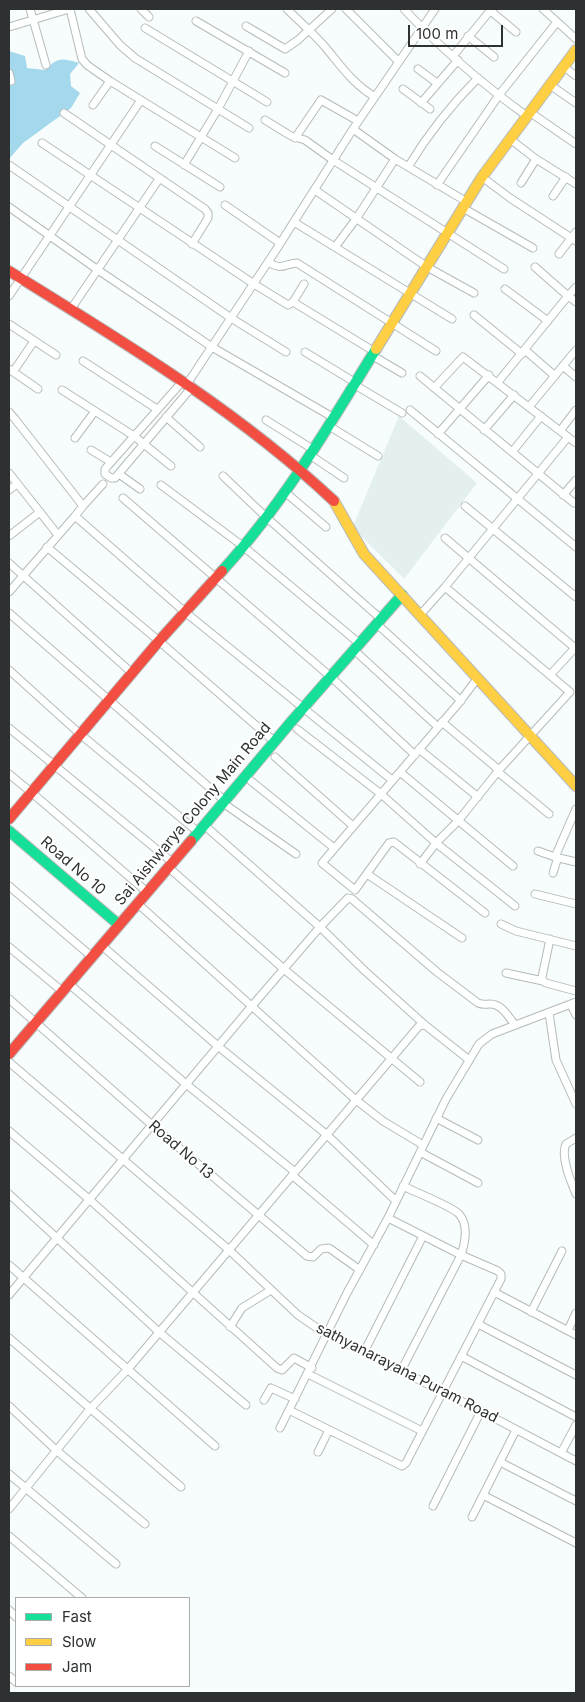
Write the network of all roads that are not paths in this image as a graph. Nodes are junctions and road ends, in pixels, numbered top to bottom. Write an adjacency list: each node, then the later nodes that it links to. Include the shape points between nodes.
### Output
1 (30, 9): 12 (street)
2 (70, 9): 12 (street); 36 (street, via 82,59)
3 (89, 9): 48 (street, via 131,54)
4 (141, 9): 11 (street)
5 (287, 9): 19 (street)
6 (332, 9): 19 (street)
7 (346, 9): 27 (street)
8 (404, 9): 18 (street)
9 (435, 9): 18 (street)
10 (543, 9): 14 (street)
11 (149, 17)
12 (33, 19): 16 (street); 28 (street)
13 (196, 21): 24 (street)
14 (557, 22): 22 (street); 41 (street)
15 (246, 26): 19 (street, via 285,49)
16 (9, 27)
17 (145, 28): 37 (street)
18 (422, 29): 26 (street); 27 (street)
19 (309, 30): 42 (street, via 351,79)
20 (516, 32): 21 (street, via 492,12 487,13)
21 (468, 36): 25 (street); 26 (street)
22 (576, 39)
23 (576, 50): 29 (street)
24 (249, 51): 32 (street); 37 (street)
25 (494, 57)
26 (455, 58): 34 (street); 38 (street)
27 (398, 62): 42 (street)
28 (46, 65)
29 (564, 67): 33 (street); 39 (street)
30 (418, 68): 38 (street)
31 (9, 73): 35 (street)
32 (285, 73)
33 (576, 76)
34 (478, 78): 41 (street); 69 (street, via 454,102)
35 (11, 81)
36 (110, 81): 43 (street); 47 (street)
37 (233, 81): 44 (street); 48 (street)
38 (437, 83): 45 (street)
39 (550, 85): 46 (street); 51 (street)
40 (403, 89): 45 (street)
41 (499, 95): 51 (street); 75 (street)
42 (374, 97): 53 (street)
43 (141, 100): 56 (street); 61 (street)
44 (267, 102)
45 (421, 103): 49 (street)
46 (576, 103)
47 (93, 105)
48 (218, 109): 54 (street); 56 (street)
49 (430, 109)
50 (64, 113): 61 (street)
51 (530, 115): 58 (street); 60 (street)
52 (265, 120): 57 (street)
53 (358, 121): 55 (street); 57 (street, via 321,100)
54 (249, 128)
55 (353, 129): 64 (street); 66 (street)
56 (200, 137): 63 (street); 67 (street)
57 (295, 138): 66 (street, via 305,140)
58 (510, 139): 65 (street); 71 (street)
59 (42, 143): 70 (street)
60 (576, 144)
61 (111, 145): 70 (street); 73 (street)
62 (155, 146): 67 (street)
63 (235, 158)
64 (394, 159): 69 (street); 78 (street)
65 (536, 159): 72 (street); 74 (street)
66 (333, 160): 78 (street); 79 (street)
67 (184, 164): 77 (street)
68 (9, 165): 83 (street)
69 (408, 167): 75 (street)
70 (90, 175): 83 (street); 85 (street)
71 (482, 177): 82 (street); 90 (street)
72 (566, 177): 76 (street); 80 (street)
73 (159, 179): 85 (street); 93 (street, via 208,213)
74 (521, 183)
75 (437, 184): 82 (street)
76 (576, 184)
77 (220, 187)
78 (376, 188): 86 (street); 88 (street)
79 (315, 190): 86 (street); 87 (street)
80 (553, 196)
81 (225, 205): 92 (street)
82 (465, 205): 88 (street); 95 (street)
83 (70, 206): 89 (street); 91 (street)
84 (9, 208): 89 (street)
85 (138, 208): 91 (street); 93 (street)
86 (356, 219): 94 (street); 98 (street)
87 (294, 222): 92 (street); 94 (street)
88 (448, 234): 98 (street); 100 (street)
89 (49, 236): 101 (street); 103 (street)
90 (575, 237): 96 (street)
91 (118, 239): 101 (street); 116 (street)
92 (280, 243): 97 (street)
93 (192, 244): 104 (street)
94 (335, 247): 109 (street)
95 (532, 248)
96 (559, 254)
97 (268, 262): 104 (street); 120 (street, via 282,268 297,263)
98 (427, 267): 108 (street); 109 (street)
99 (535, 267): 111 (street)
100 (504, 269)
101 (98, 270): 114 (street); 122 (street)
102 (9, 271): 103 (street)
103 (20, 279): 110 (street); 114 (street)
104 (254, 284): 112 (street, via 288,305); 116 (street)
105 (304, 284): 112 (street)
106 (576, 286): 111 (street)
107 (505, 289): 118 (street)
108 (474, 292)
109 (411, 294): 117 (street); 120 (street)
110 (9, 296)
111 (568, 296): 113 (street); 118 (street)
112 (293, 302): 128 (street)
113 (576, 302)
114 (71, 309): 139 (street)
115 (474, 314): 127 (street)
116 (231, 318): 122 (street); 125 (street)
117 (452, 319)
118 (548, 321): 127 (street)
119 (9, 324): 121 (street)
120 (393, 324): 124 (street); 128 (street)
121 (34, 341): 129 (street); 132 (street)
122 (212, 347): 139 (street); 158 (street)
123 (576, 350): 131 (street)
124 (436, 351)
125 (286, 352)
126 (304, 352): 140 (street)
127 (524, 352): 136 (street); 138 (street)
128 (374, 354): 133 (street); 140 (street)
129 (56, 355)
130 (83, 361): 148 (street)
131 (563, 366): 136 (street); 137 (street)
132 (11, 371): 142 (street)
133 (402, 373)
134 (489, 375): 138 (street); 141 (street, via 463,357); 149 (street)
135 (420, 376): 141 (street)
136 (555, 376): 147 (street)
137 (576, 377)
138 (498, 382): 145 (street)
139 (187, 384): 144 (street); 146 (street); 174 (street)
140 (355, 384): 154 (street); 158 (street)
141 (434, 388): 149 (street)
142 (38, 389)
143 (62, 390): 152 (street)
144 (174, 391): 146 (street); 148 (street)
145 (514, 395): 147 (street); 159 (street)
146 (183, 398): 156 (street)
147 (529, 407): 155 (street)
148 (158, 409): 162 (street)
149 (459, 409): 159 (street); 161 (street)
150 (410, 410): 161 (street)
151 (576, 410): 160 (street)
152 (95, 411): 162 (street); 164 (street)
153 (9, 412): 191 (street)
154 (402, 413)
155 (541, 416): 160 (street); 169 (street)
156 (166, 417): 166 (street); 167 (street)
157 (266, 420): 170 (street)
158 (332, 422): 170 (street); 171 (street)
159 (484, 430): 169 (street)
160 (560, 431): 163 (street)
161 (438, 434): 189 (street)
162 (134, 436): 166 (street); 172 (street)
163 (568, 437): 165 (street); 176 (street)
164 (75, 438)
165 (576, 443)
166 (144, 445): 173 (street); 177 (street)
167 (200, 446)
168 (91, 450): 172 (street)
169 (512, 452): 176 (street)
170 (312, 453): 174 (street); 179 (street)
171 (378, 456)
172 (111, 462): 177 (street, via 105,474 113,479)
173 (171, 466)
174 (301, 470): 186 (street); 210 (street, via 335,502 364,554)
175 (9, 473): 181 (street)
176 (538, 473): 187 (street); 189 (street)
177 (119, 474): 184 (street)
178 (223, 476): 195 (street)
179 (344, 478)
180 (576, 480): 187 (street)
181 (17, 484): 185 (street); 193 (street)
182 (103, 484): 191 (street)
183 (161, 485): 202 (street)
184 (140, 489)
185 (9, 490)
186 (285, 492): 195 (street); 196 (street)
187 (563, 494): 190 (street)
188 (123, 498): 207 (street)
189 (516, 498): 197 (street); 203 (street)
190 (574, 503)
191 (83, 506): 194 (street)
192 (465, 506): 197 (street)
193 (40, 512): 198 (street); 199 (street)
194 (75, 516): 198 (street); 212 (street)
195 (266, 517): 202 (street); 215 (street)
196 (326, 527)
197 (492, 528): 204 (street); 211 (street)
198 (58, 535): 201 (street)
199 (9, 536)
200 (445, 538): 204 (street)
201 (47, 547): 206 (street); 216 (street)
202 (244, 547): 207 (street); 217 (street)
203 (576, 547)
204 (469, 558): 208 (street); 220 (street, via 575,648)
205 (9, 563): 206 (street)
206 (23, 576): 209 (street); 219 (street)
207 (216, 579): 212 (street); 221 (street)
208 (444, 587): 214 (street); 220 (street)
209 (9, 592)
210 (402, 595): 214 (street); 215 (street, Sai Aishwarya Colony Main Road)
211 (576, 597)
212 (185, 612): 216 (street); 225 (street)
213 (9, 614): 223 (street)
214 (420, 615): 222 (street)
215 (379, 621): 217 (street, Sai Aishwarya Colony Main Road); 224 (street)
216 (159, 641): 219 (street); 231 (street)
217 (357, 647): 221 (street, Sai Aishwarya Colony Main Road); 226 (street)
218 (9, 670): 229 (street)
219 (132, 673): 223 (street)
220 (550, 675): 230 (street, via 570,692)
221 (331, 677): 225 (street, Sai Aishwarya Colony Main Road); 232 (street)
222 (477, 679): 224 (street); 230 (street)
223 (108, 701): 229 (street); 244 (street)
224 (460, 701): 226 (street)
225 (303, 708): 231 (street, Sai Aishwarya Colony Main Road); 238 (street)
226 (440, 724): 232 (street); 235 (street)
227 (9, 728): 234 (street)
228 (297, 729): 242 (street)
229 (80, 734): 234 (street); 250 (street)
230 (531, 736): 235 (street); 240 (street)
231 (274, 742): 244 (street, Sai Aishwarya Colony Main Road)
232 (417, 752): 236 (street); 243 (street)
233 (275, 757): 249 (street)
234 (54, 766): 241 (street); 259 (street)
235 (499, 771): 243 (street); 246 (street)
236 (400, 772): 238 (street); 248 (street)
237 (9, 774): 241 (street)
238 (392, 780): 242 (street)
239 (251, 781): 253 (street)
240 (576, 784)
241 (31, 792): 247 (street); 264 (street)
242 (381, 794): 249 (street); 252 (street)
243 (478, 797): 248 (street)
244 (224, 802): 250 (street, Sai Aishwarya Colony Main Road); 255 (street)
245 (576, 809): 256 (street)
246 (549, 814)
247 (9, 819)
248 (458, 821): 252 (street); 260 (street)
249 (353, 826): 253 (street)
250 (201, 828): 259 (street, Sai Aishwarya Colony Main Road); 272 (street)
251 (9, 831): 270 (street, Road No 10)
252 (436, 843): 258 (street); 268 (street)
253 (334, 848): 261 (street, via 322,863 355,890)
254 (538, 851): 256 (street)
255 (296, 854)
256 (556, 857): 257 (street); 262 (street)
257 (576, 862)
258 (420, 864): 261 (street, via 391,842); 269 (street)
259 (170, 865): 264 (street, Sai Aishwarya Colony Main Road); 279 (street)
260 (513, 866)
261 (367, 874): 273 (street)
262 (553, 874)
263 (9, 886): 278 (street)
264 (147, 892): 266 (street, Sai Aishwarya Colony Main Road)
265 (535, 894): 267 (street)
266 (137, 904): 270 (street, Sai Aishwarya Colony Main Road); 286 (street)
267 (576, 904)
268 (515, 906)
269 (485, 913)
270 (118, 924): 275 (street, Sai Aishwarya Colony Main Road)
271 (501, 924): 274 (street)
272 (320, 927): 279 (street); 290 (street); 291 (street, via 346,900 352,899 478,1003 498,1005)
273 (462, 938)
274 (550, 939): 276 (street); 281 (street)
275 (101, 945): 278 (street, Sai Aishwarya Colony Main Road); 292 (street)
276 (576, 946)
277 (9, 947): 282 (street)
278 (91, 956): 282 (street, Sai Aishwarya Colony Main Road)
279 (285, 970): 286 (street); 294 (street)
280 (506, 973): 281 (street)
281 (543, 981): 283 (street)
282 (65, 987): 289 (street, Sai Aishwarya Colony Main Road); 298 (street)
283 (576, 991)
284 (9, 999): 289 (street, Road No 13)
285 (574, 1003): 287 (street); 288 (street)
286 (251, 1007): 292 (street); 299 (street)
287 (549, 1013): 291 (street); 300 (street, via 556,1060)
288 (576, 1015)
289 (35, 1022): 293 (street, Sai Aishwarya Colony Main Road); 302 (street, Road No 13)
290 (424, 1024): 294 (street); 295 (street)
291 (514, 1025): 295 (street, via 478,1044)
292 (219, 1047): 298 (street); 304 (street)
293 (9, 1054)
294 (392, 1059): 297 (street); 299 (street)
295 (468, 1059): 301 (street)
296 (9, 1062): 308 (street, sathyanarayana Puram Road)
297 (420, 1082)
298 (186, 1084): 302 (street); 309 (street)
299 (356, 1100): 304 (street); 307 (street)
300 (576, 1104)
301 (436, 1118): 306 (street); 307 (street)
302 (152, 1125): 308 (street); 316 (street, Road No 13)
303 (9, 1131): 314 (street)
304 (326, 1134): 309 (street); 315 (street)
305 (576, 1138): 313 (street, via 566,1144 564,1151)
306 (478, 1140)
307 (422, 1149): 310 (street); 311 (street)
308 (124, 1160): 314 (street); 321 (street, sathyanarayana Puram Road)
309 (293, 1174): 316 (street); 320 (street)
310 (478, 1183)
311 (404, 1186): 315 (street); 323 (street, via 460,1214 466,1233)
312 (9, 1194): 319 (street)
313 (576, 1194)
314 (90, 1200): 319 (street); 328 (street)
315 (396, 1200): 317 (street)
316 (258, 1216): 321 (street); 325 (street, Road No 13, via 310,1258 321,1249 329,1248)
317 (388, 1218): 318 (street); 320 (street)
318 (423, 1236): 323 (street); 340 (street)
319 (57, 1238): 326 (street); 336 (street)
320 (374, 1245): 325 (street)
321 (228, 1249): 327 (street, sathyanarayana Puram Road); 328 (street)
322 (562, 1251): 331 (street)
323 (461, 1255): 329 (street, via 501,1274); 344 (street)
324 (9, 1265): 326 (street)
325 (360, 1270): 337 (street)
326 (23, 1277): 330 (street); 342 (street)
327 (271, 1290): 334 (street, via 242,1308); 337 (street, sathyanarayana Puram Road, via 298,1315)
328 (192, 1292): 334 (street); 336 (street)
329 (494, 1292): 331 (street); 333 (street)
330 (9, 1295)
331 (531, 1312): 335 (street)
332 (576, 1313): 335 (street)
333 (478, 1324): 341 (street); 345 (street)
334 (230, 1327): 343 (street, via 280,1370 294,1358)
335 (568, 1330): 338 (street)
336 (159, 1332): 342 (street); 350 (street)
337 (328, 1334): 340 (street, sathyanarayana Puram Road); 343 (street)
338 (576, 1335)
339 (9, 1338): 351 (street)
340 (364, 1352): 344 (street, sathyanarayana Puram Road)
341 (461, 1356): 346 (street); 354 (street)
342 (128, 1368): 351 (street); 360 (street)
343 (310, 1371): 347 (street); 359 (street)
344 (401, 1371): 346 (street, sathyanarayana Puram Road)
345 (576, 1376)
346 (442, 1391): 353 (street, sathyanarayana Puram Road); 359 (street)
347 (295, 1399): 348 (street, via 272,1388); 352 (street)
348 (264, 1400)
349 (9, 1406): 361 (street)
350 (246, 1406)
351 (90, 1409): 361 (street); 367 (street)
352 (289, 1410): 356 (street); 357 (street)
353 (482, 1411): 358 (street, sathyanarayana Puram Road); 371 (street)
354 (576, 1417)
355 (576, 1425): 363 (street)
356 (280, 1428)
357 (329, 1430): 359 (street, via 402,1466); 362 (street)
358 (516, 1430): 363 (street, sathyanarayana Puram Road); 365 (street)
359 (422, 1431)
360 (215, 1446)
361 (57, 1451): 368 (street); 374 (street)
362 (318, 1452)
363 (561, 1454): 364 (street, sathyanarayana Puram Road)
364 (576, 1461)
365 (500, 1462): 369 (street); 370 (street)
366 (9, 1474): 368 (street)
367 (181, 1487)
368 (26, 1489): 372 (street); 377 (street)
369 (483, 1495): 373 (street); 376 (street)
370 (576, 1501)
371 (433, 1506)
372 (9, 1508)
373 (472, 1517)
374 (145, 1524)
375 (9, 1536): 378 (street)
376 (576, 1543)
377 (116, 1564)
378 (81, 1597)

